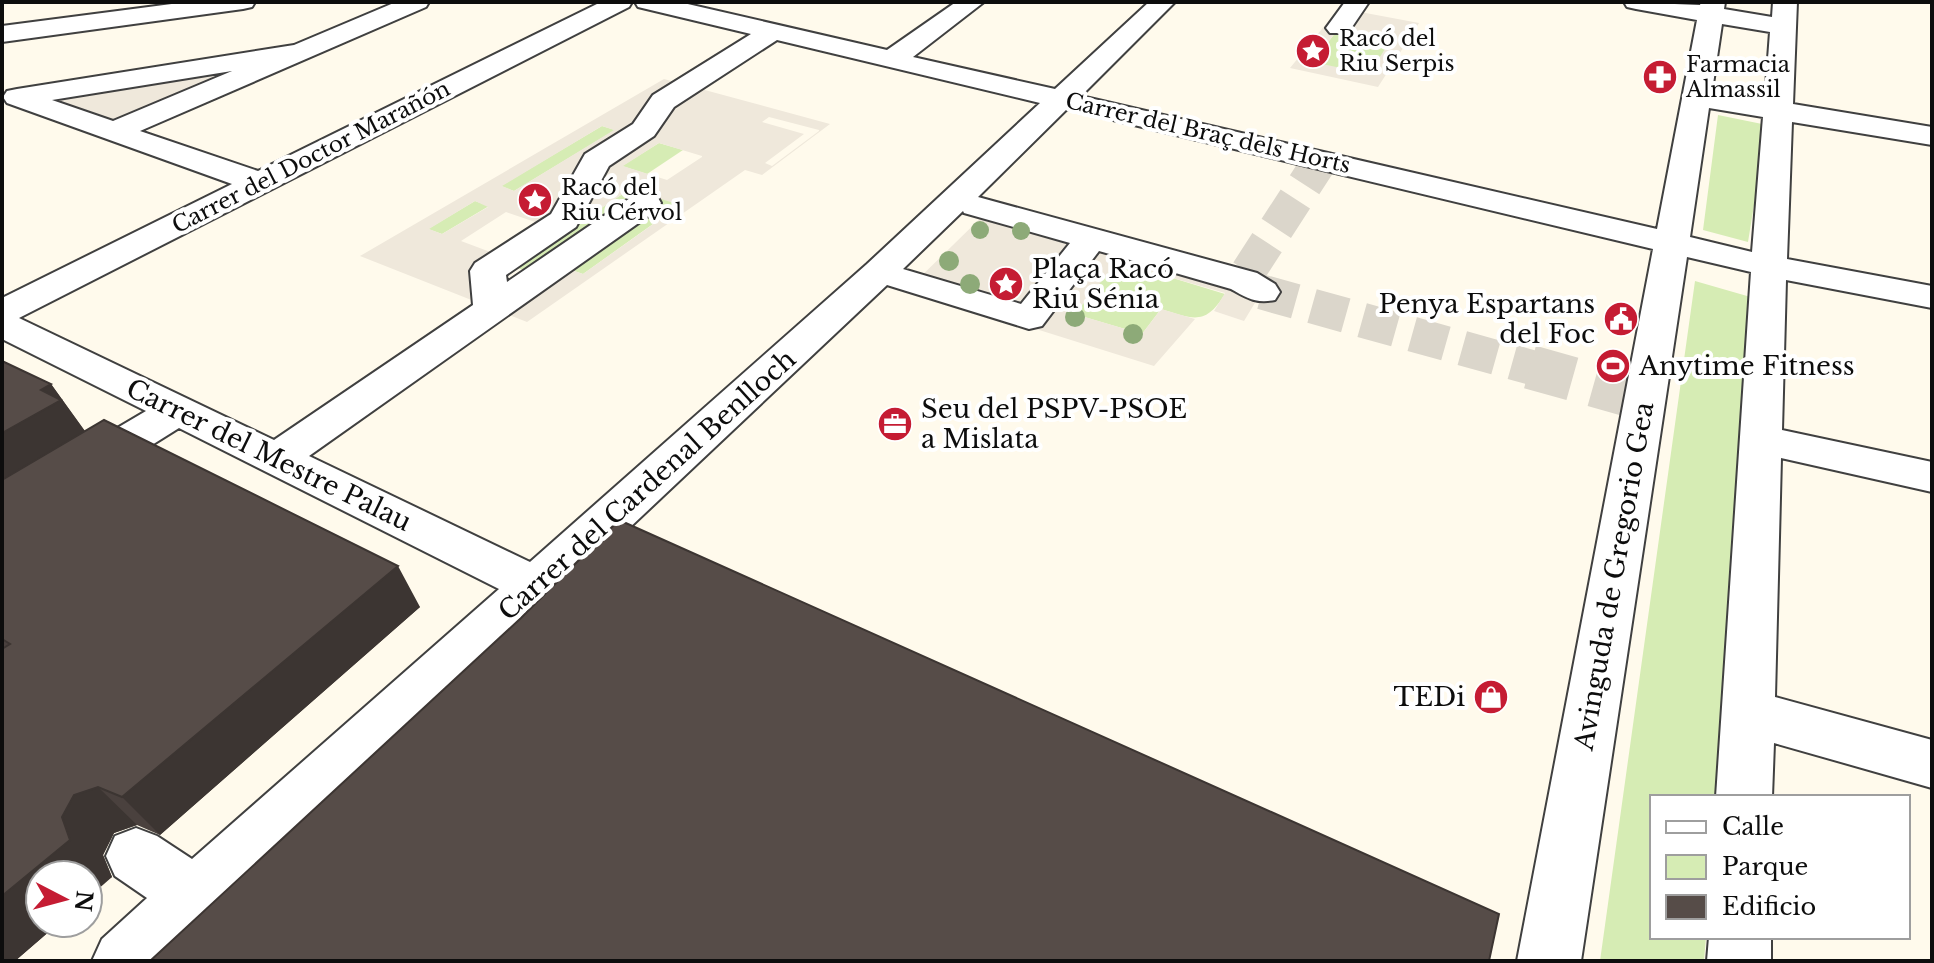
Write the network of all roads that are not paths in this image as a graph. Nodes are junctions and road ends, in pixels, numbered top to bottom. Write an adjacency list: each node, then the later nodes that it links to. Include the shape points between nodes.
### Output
1 (243, 2): 13 (street)
2 (417, 2): 14 (street)
3 (620, 2): 21 (street, Carrer del Doctor Marañón)
4 (647, 2): 12 (street, Carrer del Braç dels Horts)
5 (972, 2): 15 (street)
6 (1163, 2): 17 (street, Carrer del Cardenal Benlloch)
7 (1357, 2): 11 (street)
8 (1636, 2): 9 (street)
9 (1712, 8): 10 (street); 16 (street, Avinguda de Gregorio Gea)
10 (1784, 14): 18 (street)
11 (1339, 28)
12 (774, 31): 15 (street, Carrer del Braç dels Horts); 30 (street, via 663,101 644,130 596,161 564,220 488,271)
13 (2, 34)
14 (300, 52): 19 (street); 19 (street, via 17,97)
15 (894, 58): 17 (street, Carrer del Braç dels Horts)
16 (1696, 97): 18 (street); 25 (street, Avinguda de Gregorio Gea)
17 (1063, 98): 25 (street, Carrer del Braç dels Horts); 38 (street, Carrer del Cardenal Benlloch)
18 (1776, 111): 20 (street); 26 (street)
19 (114, 131): 21 (street)
20 (1932, 136)
21 (260, 183): 31 (street, Carrer del Doctor Marañón)
22 (645, 203): 30 (street)
23 (976, 206): 24 (street)
24 (1092, 238): 27 (street, via 1029,318); 28 (street)
25 (1670, 243): 26 (street, Carrer del Braç dels Horts); 46 (street, Avinguda de Gregorio Gea)
26 (1769, 266): 29 (street, Carrer del Braç dels Horts); 34 (street)
27 (901, 279)
28 (1251, 282)
29 (1932, 297)
30 (492, 308): 35 (street)
31 (2, 312)
32 (2, 324): 33 (street, Carrer del Mestre Palau)
33 (178, 410): 35 (street, Carrer del Mestre Palau); 37 (street)
34 (1763, 440): 36 (street); 39 (street)
35 (277, 458): 38 (street, Carrer del Mestre Palau)
36 (1932, 477)
37 (2, 517)
38 (536, 586): 43 (street, Carrer del Cardenal Benlloch)
39 (1746, 712): 40 (street); 41 (street)
40 (1932, 764)
41 (1744, 795)
42 (136, 856): 43 (street)
43 (195, 896): 45 (street, Carrer del Cardenal Benlloch)
44 (1740, 939): 47 (street)
45 (124, 961)
46 (1549, 961)
47 (1739, 961)

